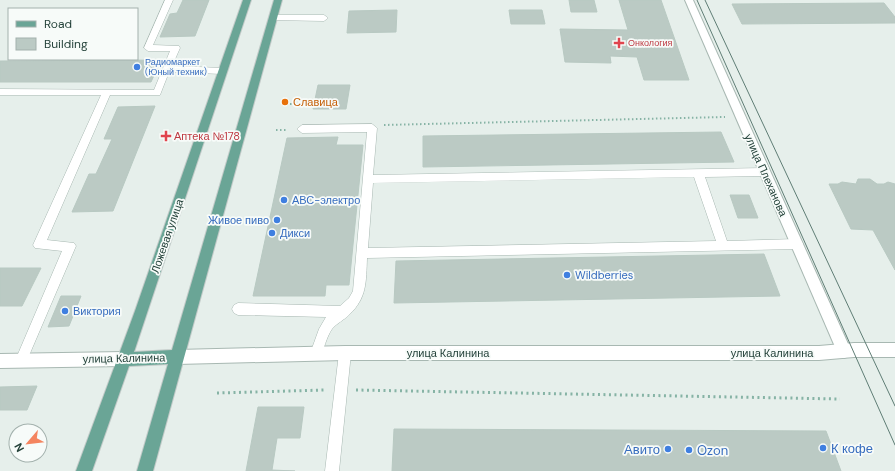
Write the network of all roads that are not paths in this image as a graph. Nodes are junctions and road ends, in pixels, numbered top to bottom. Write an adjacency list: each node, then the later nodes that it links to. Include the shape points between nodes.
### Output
1 (169, 0): 7 (lane, via 148,48 176,48)
2 (247, 0): 8 (main road, Ложевая улица)
3 (278, 0): 5 (main road)
4 (689, 0): 12 (street, улица Плеханова)
5 (273, 18): 6 (lane); 24 (main road)
6 (324, 18)
7 (166, 69): 8 (lane); 10 (lane, via 157,93)
8 (223, 70): 25 (main road, Ложевая улица)
9 (0, 92): 10 (lane)
10 (107, 92): 27 (lane, via 39,245 70,246)
11 (302, 129): 14 (lane, via 372,128)
12 (765, 172): 13 (lane); 15 (street, улица Плеханова)
13 (698, 173): 14 (lane); 16 (lane)
14 (368, 179): 17 (lane)
15 (797, 244): 16 (lane); 20 (street, улица Плеханова)
16 (722, 246): 17 (lane)
17 (362, 253): 19 (lane, via 360,291)
18 (238, 309): 19 (lane)
19 (344, 312): 23 (lane, via 329,323)
20 (844, 351): 21 (street, улица Калинина); 22 (street, улица Калинина)
21 (894, 352)
22 (345, 353): 23 (street, улица Калинина); 30 (lane)
23 (316, 354): 24 (street, улица Калинина)
24 (177, 357): 25 (main road, улица Калинина); 29 (main road)
25 (124, 359): 27 (street, улица Калинина); 28 (main road, Ложевая улица)
26 (0, 361): 27 (street, улица Калинина)
27 (21, 361)
28 (84, 471)
29 (145, 471)
30 (332, 471)

